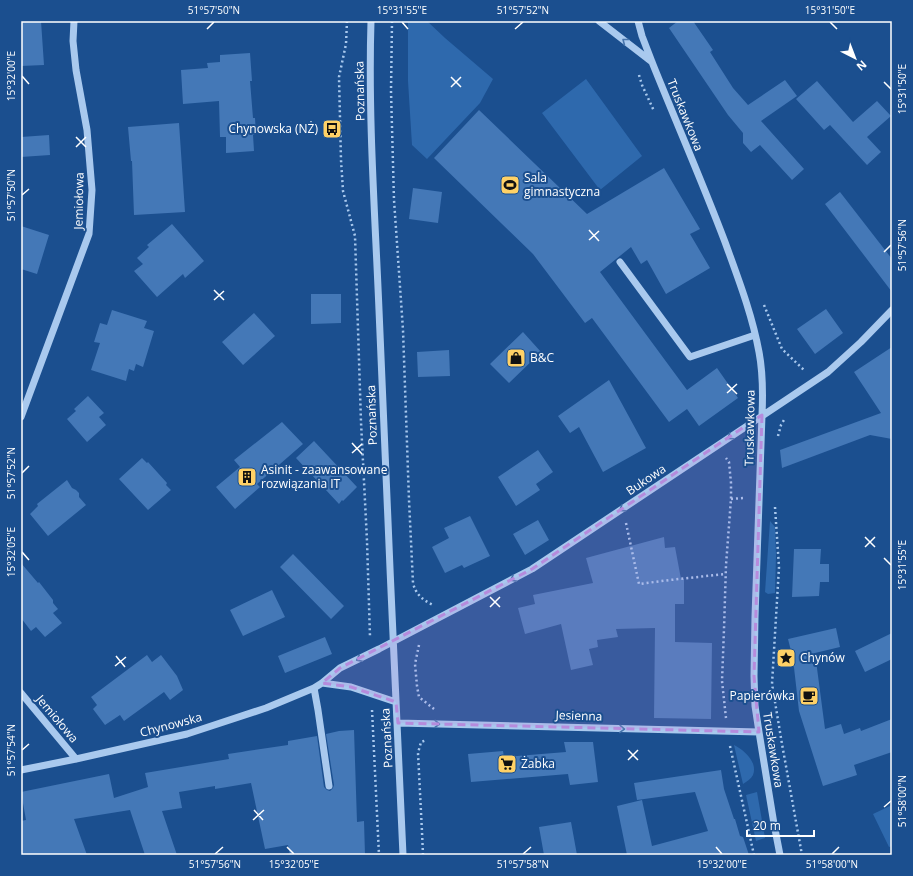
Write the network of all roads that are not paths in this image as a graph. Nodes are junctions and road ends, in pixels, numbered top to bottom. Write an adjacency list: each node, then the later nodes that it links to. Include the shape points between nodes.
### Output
1 (74, 21): 10 (street, Jemiołowa, via 76,70 87,130 92,190 90,234)
2 (371, 21): 11 (street, Poznańska, via 370,73)
3 (599, 21): 5 (street, one-way to 3)
4 (638, 21): 5 (street, Truskawkowa)
5 (652, 62): 8 (street, Truskawkowa, via 737,274)
6 (620, 262): 8 (street, via 690,357)
7 (892, 310): 9 (street, Bukowa, via 828,372)
8 (755, 335): 9 (street, Truskawkowa, via 762,378)
9 (762, 415): 11 (street, Bukowa, one-way to 11, via 532,569); 17 (street, Truskawkowa, via 754,676)
10 (21, 418)
11 (394, 641): 12 (street, Chynowska, one-way to 12, via 340,668); 15 (street, Poznańska)
12 (322, 683): 13 (street, Chynowska); 15 (street, via 351,687)
13 (314, 688): 18 (street, Chynowska, via 266,708 187,734); 20 (street)
14 (21, 693): 18 (street, Jemiołowa)
15 (396, 702): 16 (street, Poznańska)
16 (398, 723): 17 (street, Jesienna, one-way to 17); 21 (street, Poznańska)
17 (759, 732): 22 (street, Truskawkowa)
18 (76, 759): 19 (street, Chynowska)
19 (21, 770)
20 (329, 786)
21 (403, 855)
22 (780, 855)

